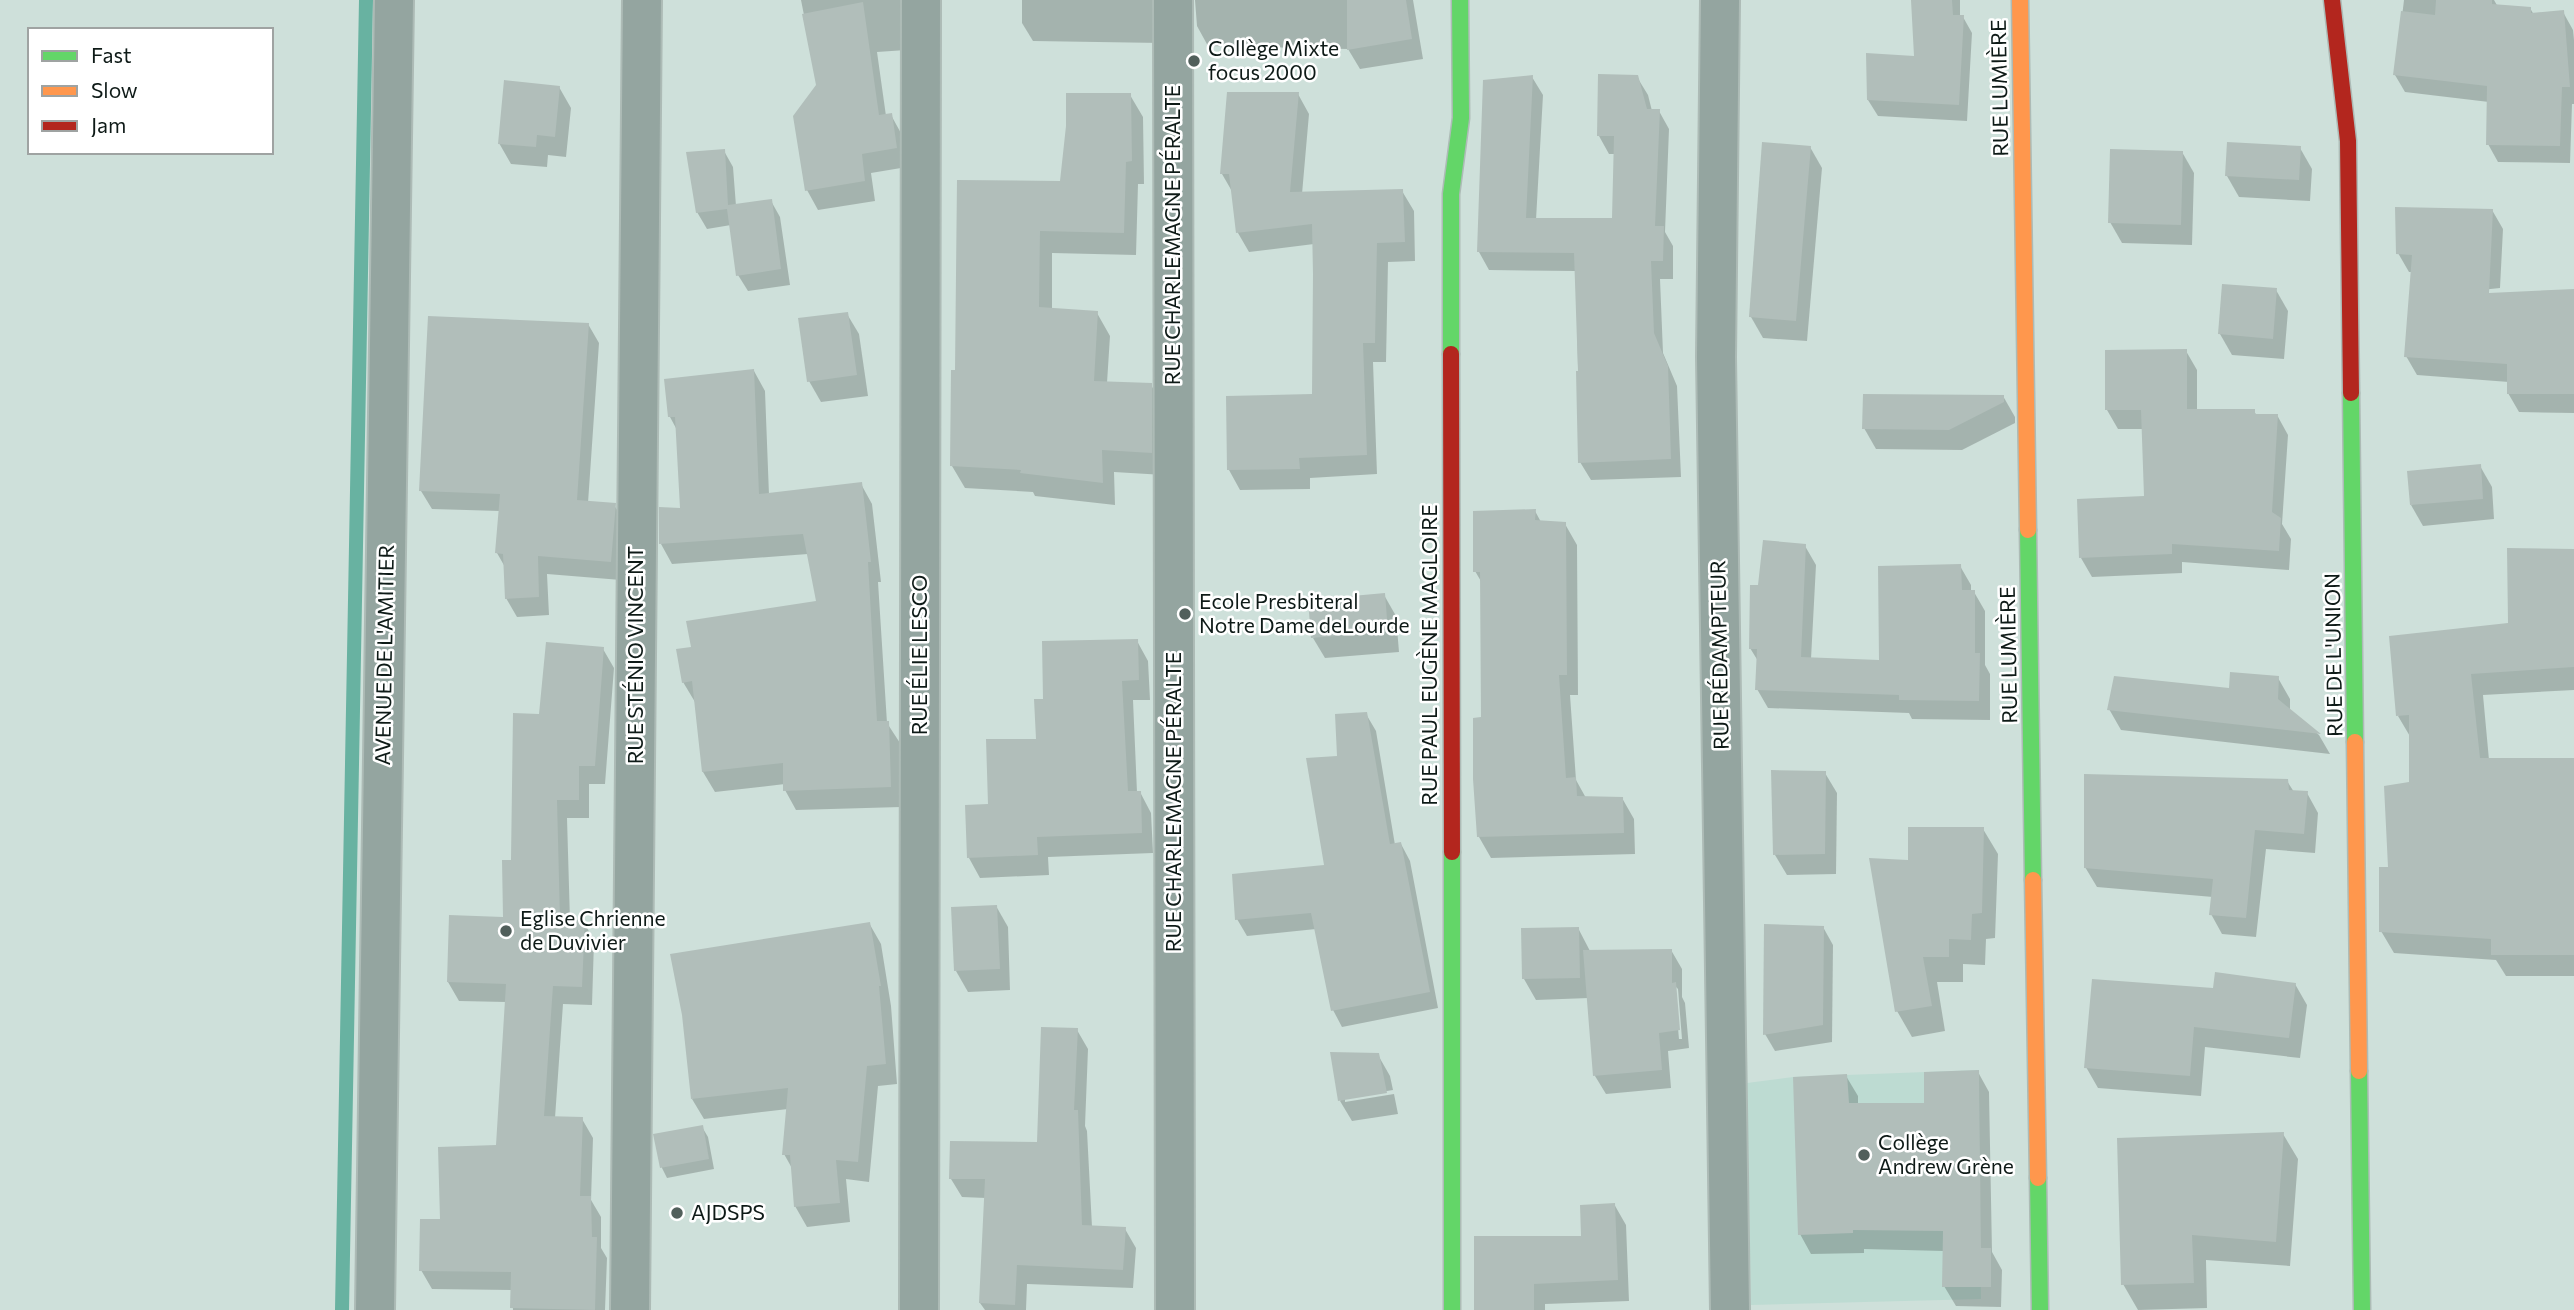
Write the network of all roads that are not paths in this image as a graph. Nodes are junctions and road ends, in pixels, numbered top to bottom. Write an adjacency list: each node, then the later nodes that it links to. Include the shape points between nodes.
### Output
1 (394, 0): 9 (street, AVENUE DE L'AMITIER)
2 (642, 0): 10 (street, RUE STÉNIO VINCENT)
3 (921, 0): 11 (street, RUE ÉLIE LESCO)
4 (1173, 0): 12 (street, RUE CHARLEMAGNE PÉRALTE)
5 (1460, 0): 13 (street, RUE PAUL EUGÈNE MAGLOIRE, via 1461,118 1451,194)
6 (1720, 0): 14 (street, RUE RÉDAMPTEUR, via 1716,357)
7 (2020, 0): 15 (street, RUE LUMIÈRE)
8 (2332, 0): 16 (street, RUE DE L'UNION, via 2348,141)
9 (375, 1310)
10 (630, 1310)
11 (919, 1310)
12 (1175, 1310)
13 (1452, 1310)
14 (1730, 1310)
15 (2040, 1310)
16 (2362, 1310)

